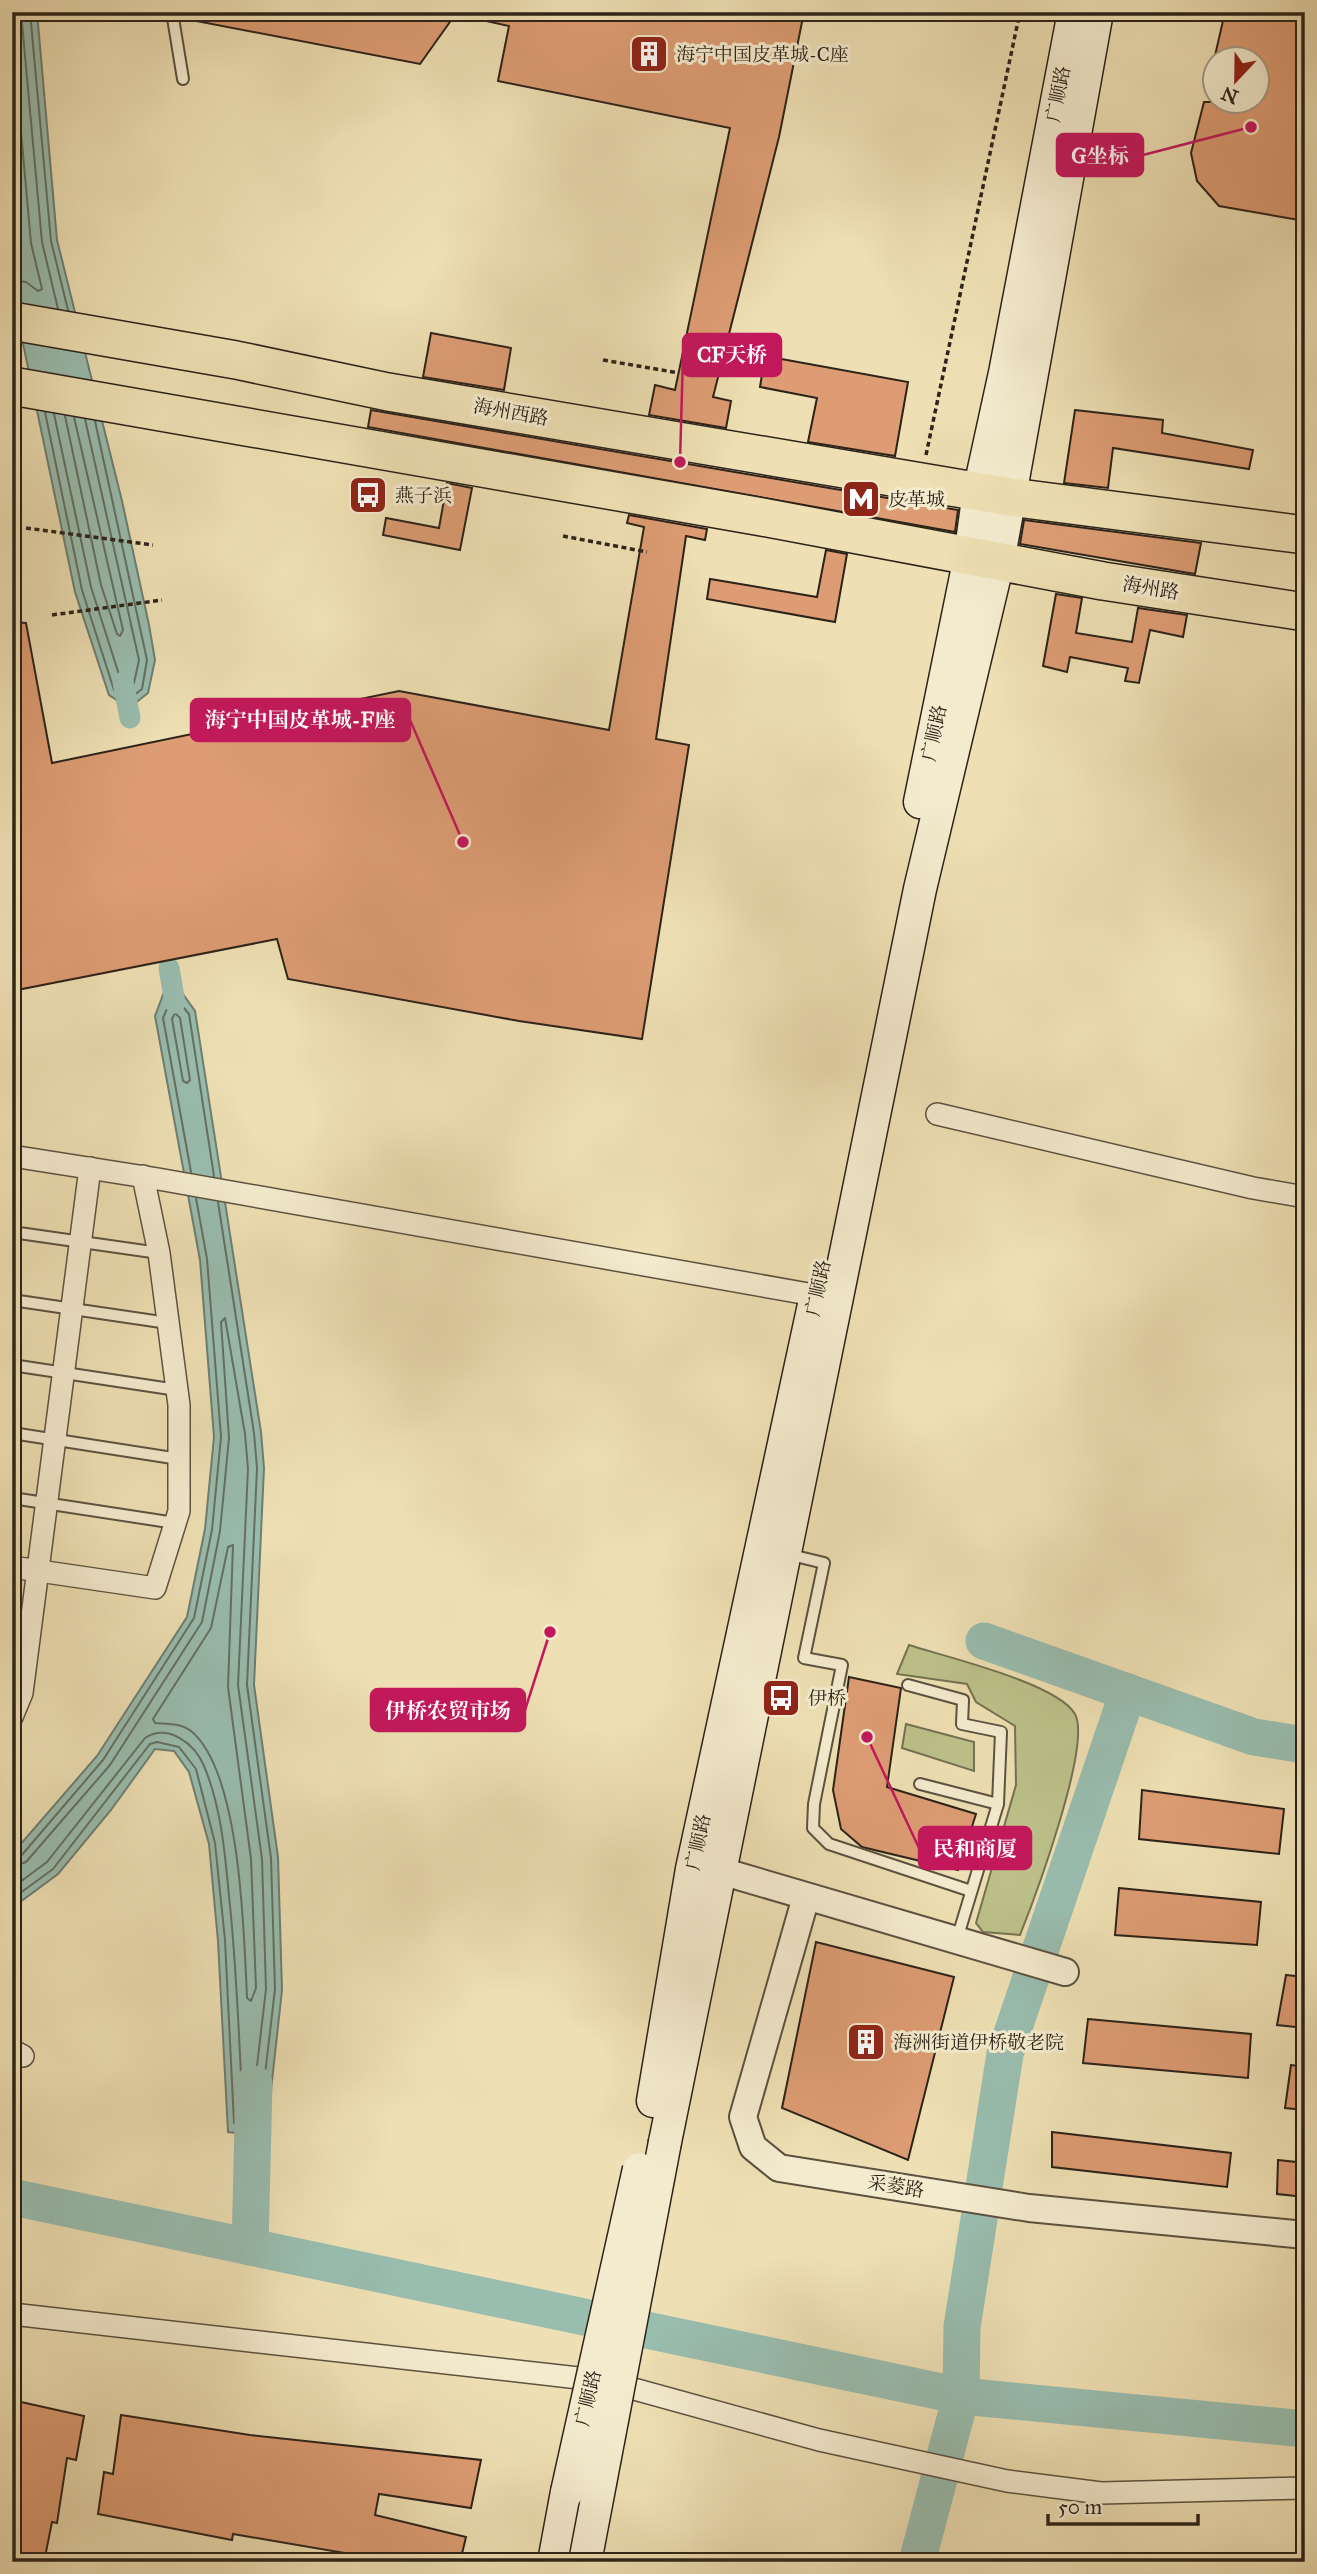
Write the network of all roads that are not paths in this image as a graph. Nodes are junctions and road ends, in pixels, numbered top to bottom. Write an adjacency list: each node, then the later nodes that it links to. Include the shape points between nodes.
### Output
1 (172, 12): 4 (lane)
2 (1074, 12): 7 (main road, 广顺路, via 1005,373)
3 (1097, 12): 7 (main road, 广顺路)
4 (183, 79)
5 (12, 321): 7 (highway, 海州西路, via 388,391)
6 (16, 387): 9 (highway)
7 (995, 494): 8 (highway); 9 (main road, 广顺路)
8 (1305, 535)
9 (984, 559): 10 (highway, 海州路); 19 (main road, 广顺路, via 920,889)
10 (1305, 612)
11 (937, 1114): 15 (street)
12 (12, 1156): 13 (street)
13 (90, 1168): 14 (street); 17 (street)
14 (150, 1177): 18 (street); 19 (street)
15 (1305, 1197)
16 (12, 1232): 17 (lane)
17 (80, 1242): 18 (lane); 21 (street)
18 (159, 1253): 22 (street)
19 (827, 1297): 32 (main road, 广顺路)
20 (12, 1300): 21 (lane)
21 (72, 1308): 22 (lane); 24 (street)
22 (168, 1323): 25 (street)
23 (12, 1365): 24 (lane)
24 (63, 1373): 25 (lane); 27 (street)
25 (177, 1390): 28 (street)
26 (12, 1433): 27 (lane)
27 (55, 1439): 28 (lane); 30 (street)
28 (179, 1459): 31 (street)
29 (12, 1498): 30 (lane)
30 (46, 1503): 31 (lane); 34 (street)
31 (175, 1523): 34 (street, via 155,1588)
32 (773, 1551): 40 (main road, 广顺路); 41 (lane, via 824,1563 804,1658 842,1665 813,1828 829,1844); 45 (main road, 广顺路, via 692,1869)
33 (12, 1567): 34 (street)
34 (38, 1571): 36 (street)
35 (908, 1685): 39 (lane, via 964,1700 962,1724 1001,1732)
36 (17, 1692): 37 (street)
37 (12, 1717)
38 (920, 1784): 39 (lane)
39 (998, 1804): 41 (lane)
40 (721, 1871): 42 (street); 45 (main road, 广顺路)
41 (971, 1891): 43 (lane)
42 (806, 1897): 43 (street); 46 (street, 采菱路, via 743,2117 753,2147 779,2168 1029,2208)
43 (956, 1942): 44 (street)
44 (1065, 1972)
45 (657, 2136): 49 (main road, 广顺路, bridge, via 567,2492); 50 (main road, bridge)
46 (1305, 2235)
47 (12, 2314): 48 (street, via 605,2381 869,2451 1007,2481 1101,2493)
48 (1305, 2488)
49 (554, 2562)
50 (585, 2562)

